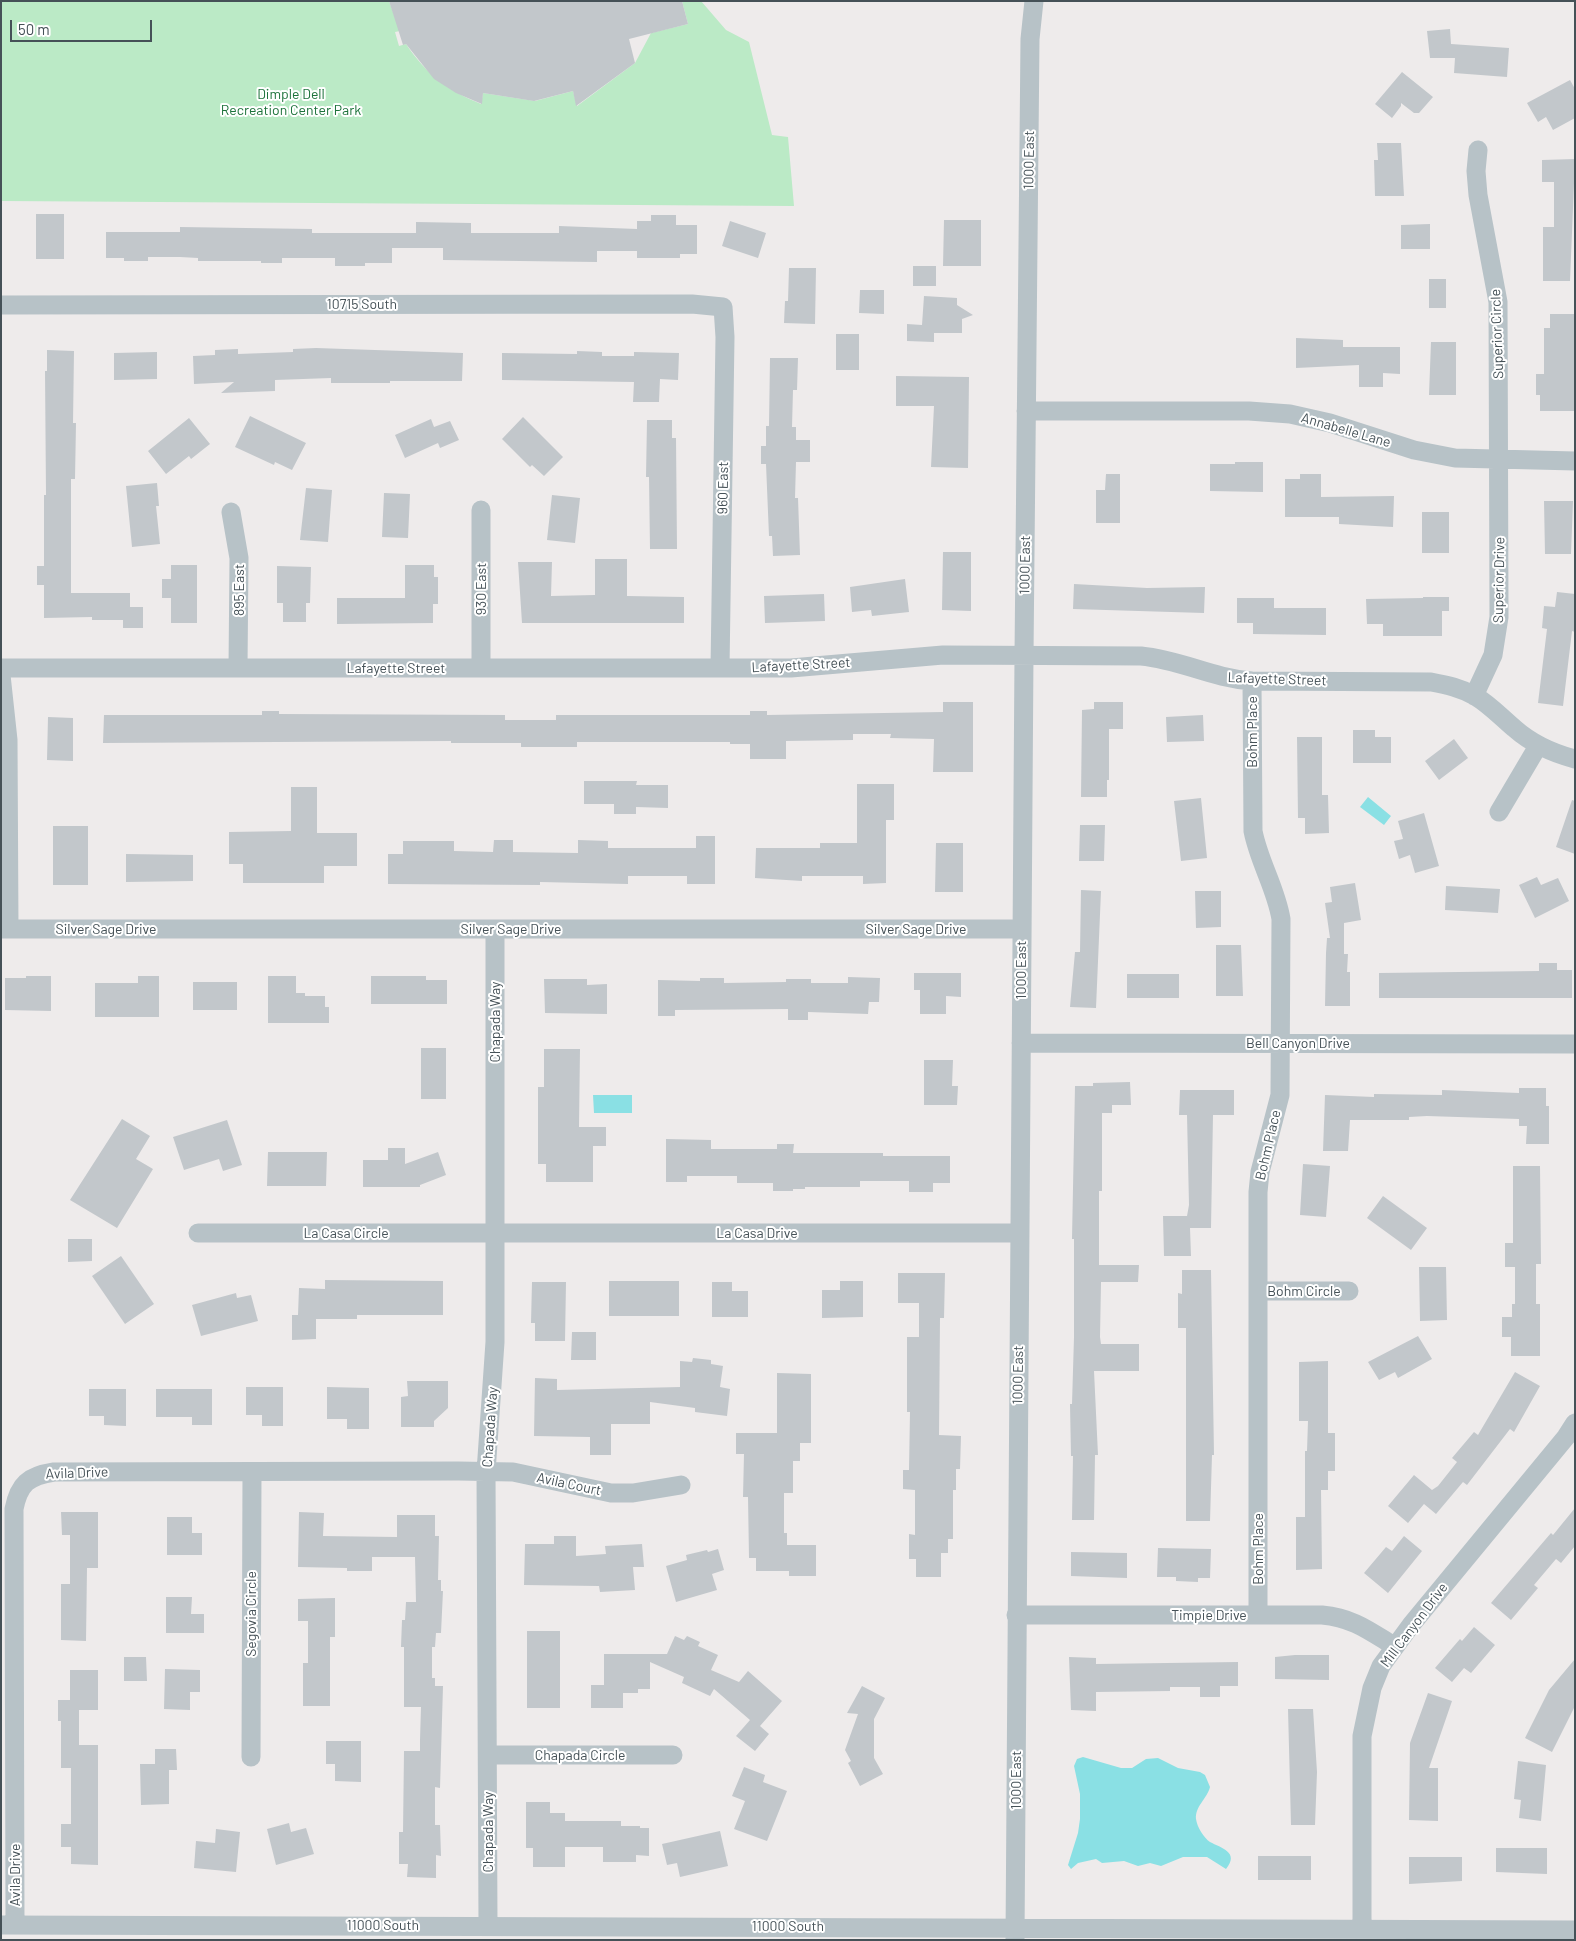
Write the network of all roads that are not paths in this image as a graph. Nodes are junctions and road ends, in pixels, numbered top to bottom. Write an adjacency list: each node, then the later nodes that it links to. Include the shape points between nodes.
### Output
1 (1034, 1): 5 (street, 1000 East, via 1031,24)
2 (1478, 150): 6 (street, Superior Circle, via 1478,195 1498,302)
3 (1, 305): 4 (street, 10715 South, via 692,304)
4 (723, 307): 14 (street, 960 East)
5 (1026, 411): 6 (street, Annabelle Lane, via 1290,414 1330,423 1414,450 1455,458); 10 (street, 1000 East)
6 (1499, 460): 7 (street, Annabelle Lane); 17 (street, Superior Drive, via 1498,636)
7 (1575, 461)
8 (481, 510): 13 (street, 930 East)
9 (231, 512): 12 (street, 895 East, via 239,558)
10 (1024, 654): 14 (street, Lafayette Street, via 944,655 791,668); 16 (street, Lafayette Street, via 1167,658 1214,675); 23 (street, 1000 East)
11 (1, 668): 12 (street, Lafayette Street)
12 (238, 668): 13 (street, Lafayette Street)
13 (481, 668): 14 (street, Lafayette Street)
14 (720, 668)
15 (1, 675): 21 (street, via 8,740)
16 (1252, 681): 17 (street, Lafayette Street, via 1431,682 1453,686); 25 (street, Bohm Place, via 1253,832 1256,849 1278,900 1281,919)
17 (1474, 696): 18 (street, Lafayette Street)
18 (1538, 746): 19 (street, Lafayette Street); 20 (street)
19 (1575, 759)
20 (1499, 812)
21 (5, 929): 22 (street, Silver Sage Drive)
22 (496, 929): 23 (street, Silver Sage Drive); 28 (street, Chapada Way)
23 (1022, 929): 24 (street, 1000 East)
24 (1021, 1043): 25 (street, Bell Canyon Drive); 29 (street, 1000 East)
25 (1281, 1043): 26 (street, Bell Canyon Drive); 30 (street, Bohm Place, via 1280,1095 1258,1192)
26 (1575, 1044)
27 (198, 1233): 28 (street, La Casa Circle)
28 (495, 1233): 29 (street, La Casa Drive); 34 (street, Chapada Way, via 495,1342)
29 (1020, 1233): 37 (street, 1000 East)
30 (1259, 1291): 31 (street, Bohm Circle); 36 (street, Bohm Place)
31 (1349, 1291)
32 (1575, 1423): 39 (street, Mill Canyon Drive)
33 (252, 1472): 34 (street, Avila Drive); 38 (street, Avila Drive, via 54,1472 39,1474 25,1482 17,1494 14,1509); 42 (street, Segovia Circle)
34 (486, 1472): 35 (street, Avila Court, via 513,1472 611,1493); 40 (street, Chapada Way)
35 (681, 1485)
36 (1258, 1614): 37 (street, Timpie Drive); 39 (street, Timpie Drive, via 1340,1617 1357,1622)
37 (1016, 1615): 48 (street, 1000 East)
38 (8, 1624): 43 (street, Avila Drive)
39 (1394, 1646): 45 (street, Mill Canyon Drive, via 1372,1688 1362,1736)
40 (488, 1755): 41 (street, Chapada Circle); 44 (street, Chapada Way)
41 (674, 1755)
42 (251, 1757)
43 (8, 1925): 47 (street, 11000 South)
44 (488, 1925): 47 (street, 11000 South); 48 (street, 11000 South)
45 (1362, 1930): 46 (street, 11000 South); 48 (street, 11000 South)
46 (1575, 1930)
47 (47, 1933)
48 (1015, 1933)

